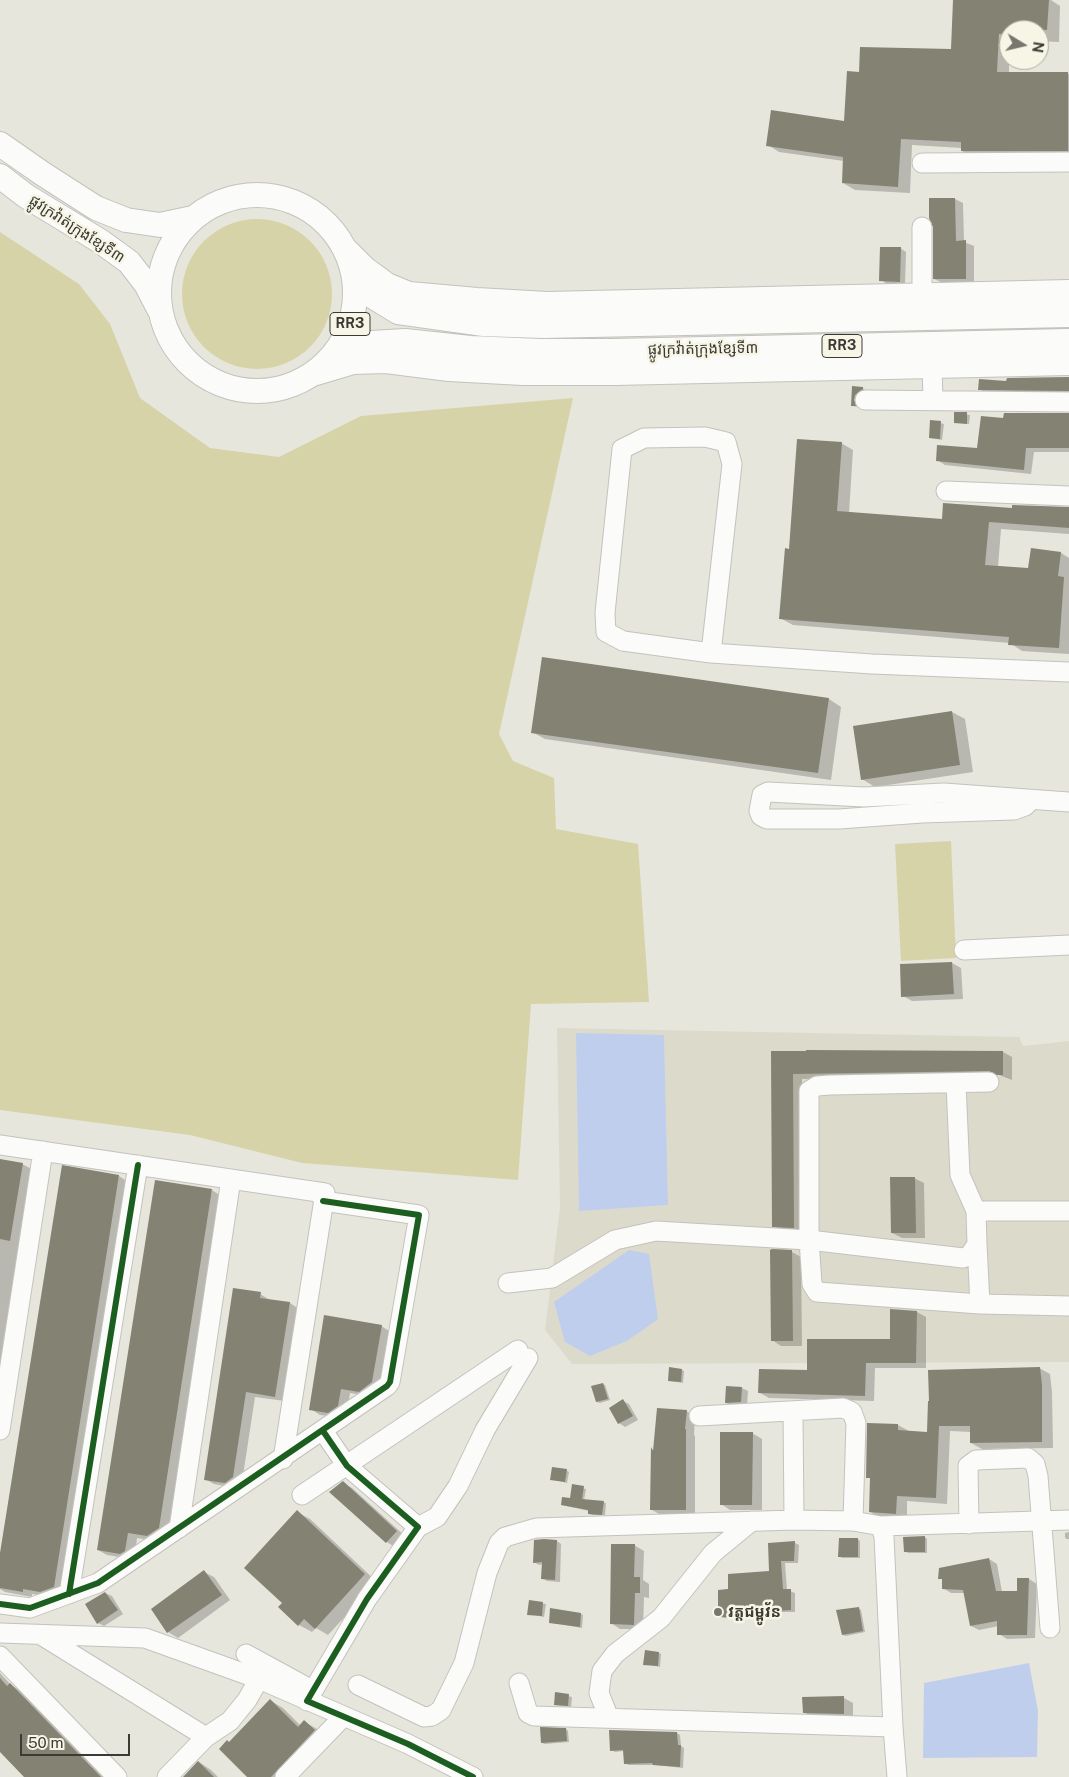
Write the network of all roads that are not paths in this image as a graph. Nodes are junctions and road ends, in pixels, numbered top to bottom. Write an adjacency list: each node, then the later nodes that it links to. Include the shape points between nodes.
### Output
1 (0, 144): 5 (main road, ផ្លូវក្រវ៉ាត់ក្រុងខ្សែទី៣ / RR3, via 96,208 126,220 160,225)
2 (1069, 162): 3 (street)
3 (922, 163)
4 (0, 176): 11 (main road, ផ្លូវក្រវ៉ាត់ក្រុងខ្សែទី៣ / RR3, via 129,262 146,284)
5 (193, 218): 7 (main road, RR3, via 231,198 265,194 290,200 313,212 332,229); 11 (main road, RR3, via 176,238 164,262 159,288)
6 (922, 227): 10 (street)
7 (346, 250): 8 (main road, RR3); 10 (main road, via 387,285 409,294 477,300 547,304)
8 (355, 279): 12 (main road, ផ្លូវក្រវ៉ាត់ក្រុងខ្សែទី៣ / RR3, via 372,296 398,312 484,324 616,325); 14 (main road, RR3, via 355,304 349,328)
9 (1069, 292): 10 (main road)
10 (922, 296)
11 (161, 314): 17 (main road, RR3, via 171,342 189,365 212,382 240,390 269,391 297,384)
12 (1069, 315)
13 (1069, 341): 14 (main road, ផ្លូវក្រវ៉ាត់ក្រុងខ្សែទី៣ / RR3, via 614,351 470,348 405,341 371,343)
14 (338, 350): 17 (main road, RR3)
15 (1069, 363): 16 (main road)
16 (932, 366): 17 (main road, via 523,373 386,361 354,362); 19 (street)
17 (316, 373)
18 (865, 400): 19 (street)
19 (933, 400): 20 (street)
20 (1069, 402)
21 (946, 491): 22 (street)
22 (1069, 496)
23 (711, 653): 23 (street, via 623,642 606,632 605,613 622,449 644,438 705,437 726,442 732,464); 24 (street)
24 (1069, 672)
25 (1031, 800): 25 (street, via 944,793 864,797 768,792 762,795 759,811 767,819 838,819 1014,810); 26 (street)
26 (1069, 802)
27 (1069, 945): 28 (street)
28 (964, 950)
29 (989, 1082): 30 (street)
30 (956, 1083): 36 (street, via 960,1175); 38 (street, via 817,1086 809,1091)
31 (0, 1145): 32 (street)
32 (43, 1151): 33 (street); 45 (street)
33 (138, 1166): 34 (street); 59 (street)
34 (232, 1179): 35 (street, via 325,1193); 58 (street)
35 (324, 1201): 46 (street, via 418,1215 390,1382 385,1389); 47 (street)
36 (976, 1211): 37 (street); 39 (street)
37 (1069, 1211)
38 (809, 1240): 39 (street, via 963,1258); 40 (street, via 656,1231 616,1240 552,1278); 41 (street, via 812,1284 817,1292)
39 (977, 1244): 41 (street)
40 (508, 1283)
41 (980, 1304): 42 (street)
42 (1069, 1306)
43 (793, 1411): 44 (street); 50 (street); 53 (street, via 843,1408 852,1412 856,1422)
44 (699, 1416)
45 (0, 1430)
46 (323, 1431): 47 (street); 48 (street)
47 (283, 1459): 58 (street)
48 (347, 1466): 49 (street); 57 (street); 57 (street, via 523,1354 458,1486 437,1517)
49 (302, 1495)
50 (794, 1520): 52 (street); 53 (street)
51 (1069, 1520): 54 (street)
52 (752, 1521): 68 (street, via 536,1528 505,1537 499,1543 487,1573 464,1663 441,1710 424,1717); 71 (street, via 713,1553 660,1618 614,1654 602,1671 599,1693)
53 (853, 1521): 56 (street)
54 (1041, 1521): 55 (street); 55 (street, via 1035,1464 1028,1458 1020,1458 976,1460 968,1466); 61 (street)
55 (969, 1524): 56 (street)
56 (881, 1526): 72 (street)
57 (418, 1527): 69 (street, via 367,1599)
58 (179, 1528): 59 (street, via 98,1583)
59 (69, 1594): 60 (street, via 30,1608)
60 (0, 1604)
61 (1050, 1628)
62 (0, 1633): 63 (street)
63 (41, 1635): 66 (street, via 145,1638); 73 (street)
64 (246, 1654): 69 (street)
65 (0, 1656): 74 (street)
66 (259, 1679): 69 (street); 73 (street, via 230,1721)
67 (519, 1683): 71 (street, via 528,1712 534,1716)
68 (358, 1685)
69 (310, 1696): 70 (street)
70 (343, 1717): 76 (street); 77 (street, via 408,1744)
71 (608, 1718): 72 (street)
72 (893, 1727): 78 (street)
73 (206, 1737): 75 (street)
74 (117, 1777)
75 (167, 1777)
76 (285, 1777)
77 (473, 1777)
78 (897, 1777)

